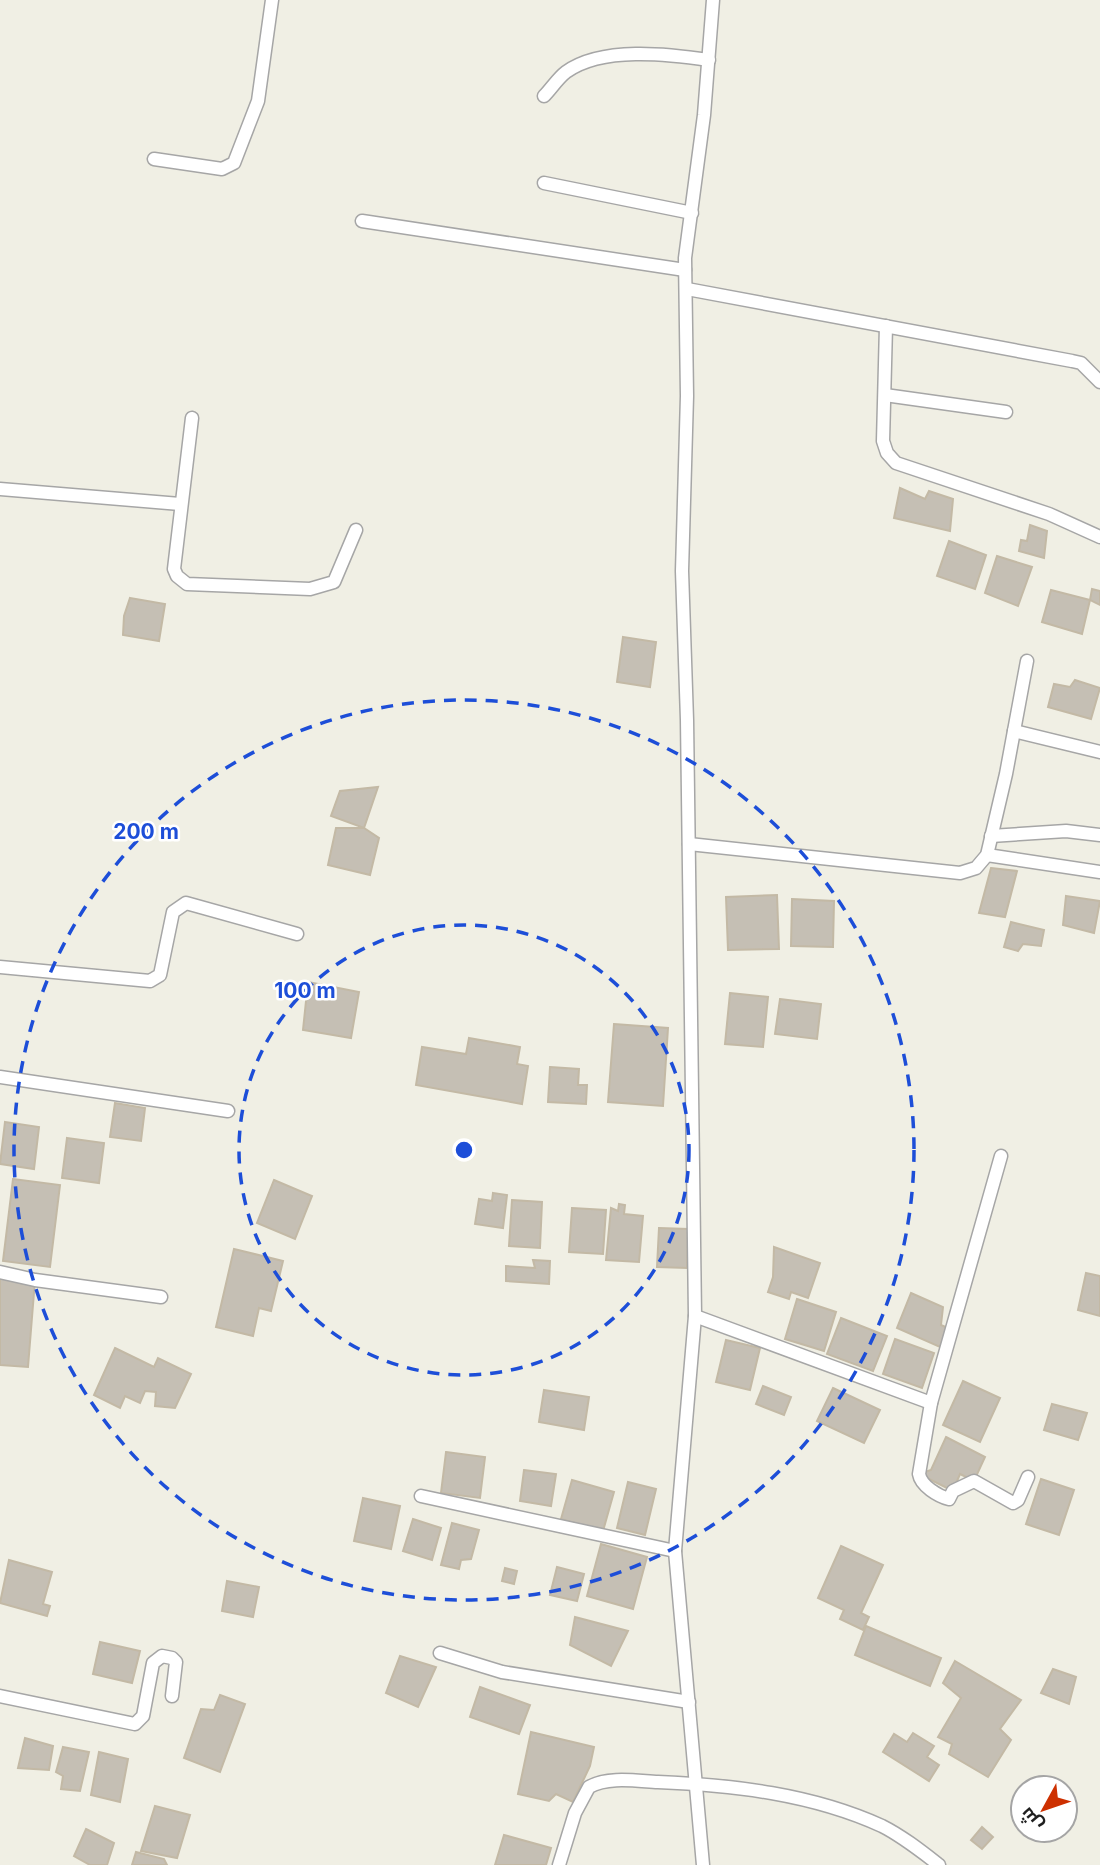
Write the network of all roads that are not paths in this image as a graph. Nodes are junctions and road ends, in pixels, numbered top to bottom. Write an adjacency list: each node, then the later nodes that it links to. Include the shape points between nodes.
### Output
1 (272, 0): 5 (street, via 258,101 234,163 222,169)
2 (713, 0): 3 (street)
3 (709, 60): 4 (street, via 660,53 600,59 566,72); 7 (street)
4 (544, 96)
5 (155, 159)
6 (544, 183): 7 (street)
7 (692, 212): 9 (street)
8 (362, 221): 9 (street)
9 (685, 270): 10 (street)
10 (687, 289): 11 (street); 25 (street, via 682,572)
11 (886, 326): 12 (street, via 1081,363); 13 (street)
12 (1100, 382)
13 (884, 395): 14 (street); 19 (street, via 884,447 895,463 1048,514)
14 (1006, 412)
15 (192, 418): 17 (street)
16 (0, 489): 17 (street)
17 (180, 504): 18 (street, via 174,569 187,584 310,589 334,582)
18 (356, 530)
19 (1100, 537)
20 (1027, 661): 21 (street)
21 (1014, 732): 22 (street); 24 (street)
22 (1100, 752)
23 (1100, 835): 24 (street, via 1066,831)
24 (991, 836): 26 (street)
25 (689, 844): 26 (street, via 960,873 976,868); 35 (street)
26 (987, 855): 27 (street)
27 (1100, 872)
28 (298, 934): 29 (street, via 181,903 173,912 160,975 150,981)
29 (0, 967)
30 (0, 1077): 31 (street)
31 (228, 1111)
32 (1001, 1156): 36 (street)
33 (0, 1272): 34 (street)
34 (161, 1297)
35 (695, 1316): 36 (street); 39 (street)
36 (931, 1403): 37 (street, via 919,1474 922,1484 950,1499 953,1491 974,1481 1013,1503)
37 (1028, 1477)
38 (421, 1496): 39 (street)
39 (676, 1551): 43 (street)
40 (440, 1653): 43 (street, via 502,1672)
41 (0, 1696): 42 (street, via 135,1724 143,1716 153,1663 167,1656 177,1668)
42 (172, 1696)
43 (689, 1702): 44 (street)
44 (697, 1783): 45 (street, via 596,1783 575,1813); 46 (street); 47 (street, via 754,1790 854,1815 884,1827)
45 (559, 1865)
46 (703, 1865)
47 (939, 1865)

